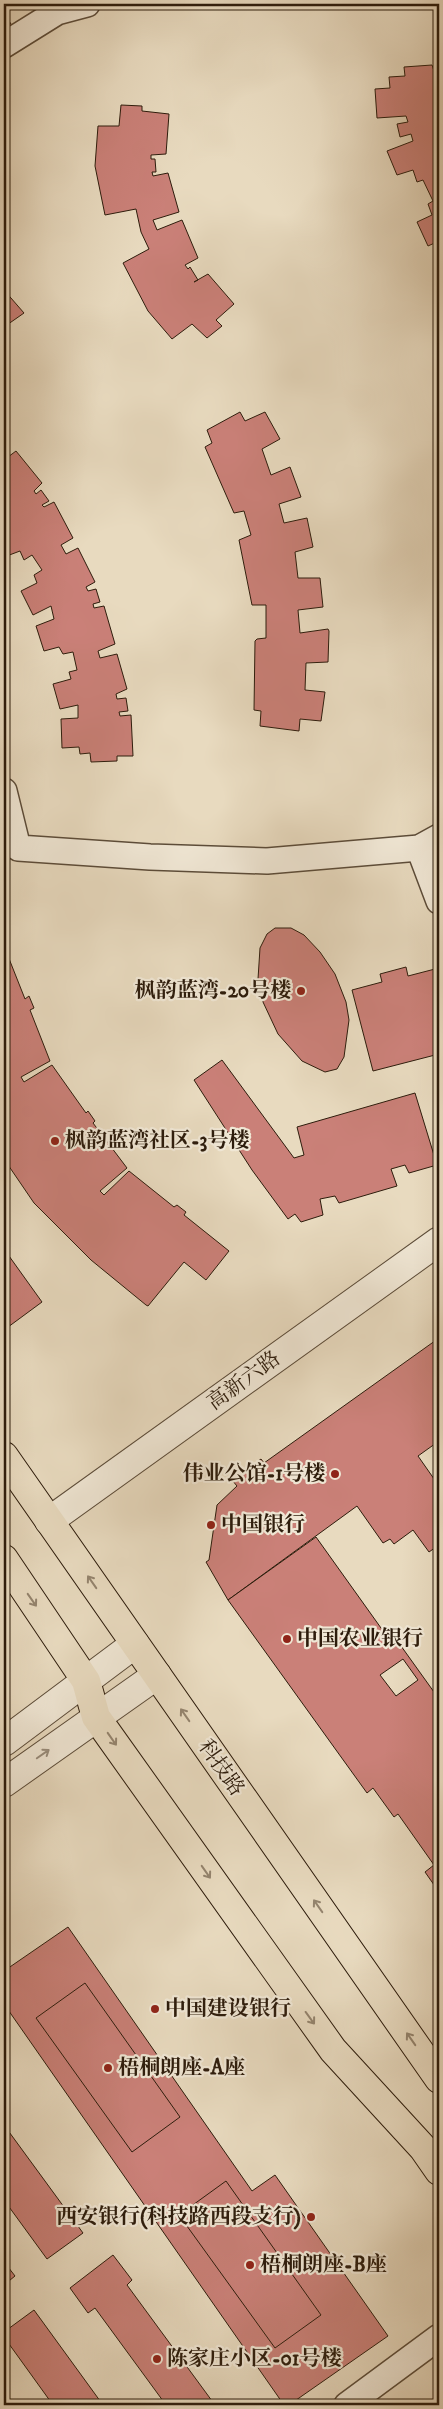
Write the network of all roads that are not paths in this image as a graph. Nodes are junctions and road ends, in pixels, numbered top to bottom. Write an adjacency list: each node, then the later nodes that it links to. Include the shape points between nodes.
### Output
1 (87, 4): 2 (street, via 57,12)
2 (4, 44)
3 (4, 791): 4 (street, via 18,848 267,862)
4 (429, 842): 5 (street)
5 (439, 901)
6 (439, 1241): 8 (street, 高新六路)
7 (4, 1456): 8 (main road, 科技路)
8 (49, 1521): 10 (main road, 科技路, one-way to 8)
9 (4, 1560): 12 (main road, one-way to 12)
10 (135, 1644): 11 (main road, 科技路); 12 (street)
11 (157, 1675): 13 (street); 16 (main road, 科技路, one-way to 11)
12 (86, 1681): 13 (main road); 14 (street)
13 (96, 1717): 15 (street, one-way to 13); 17 (main road, one-way to 17, via 333,2050 423,2148)
14 (4, 1742)
15 (4, 1782)
16 (439, 2079)
17 (439, 2171)
18 (439, 2337): 19 (street)
19 (347, 2405)

